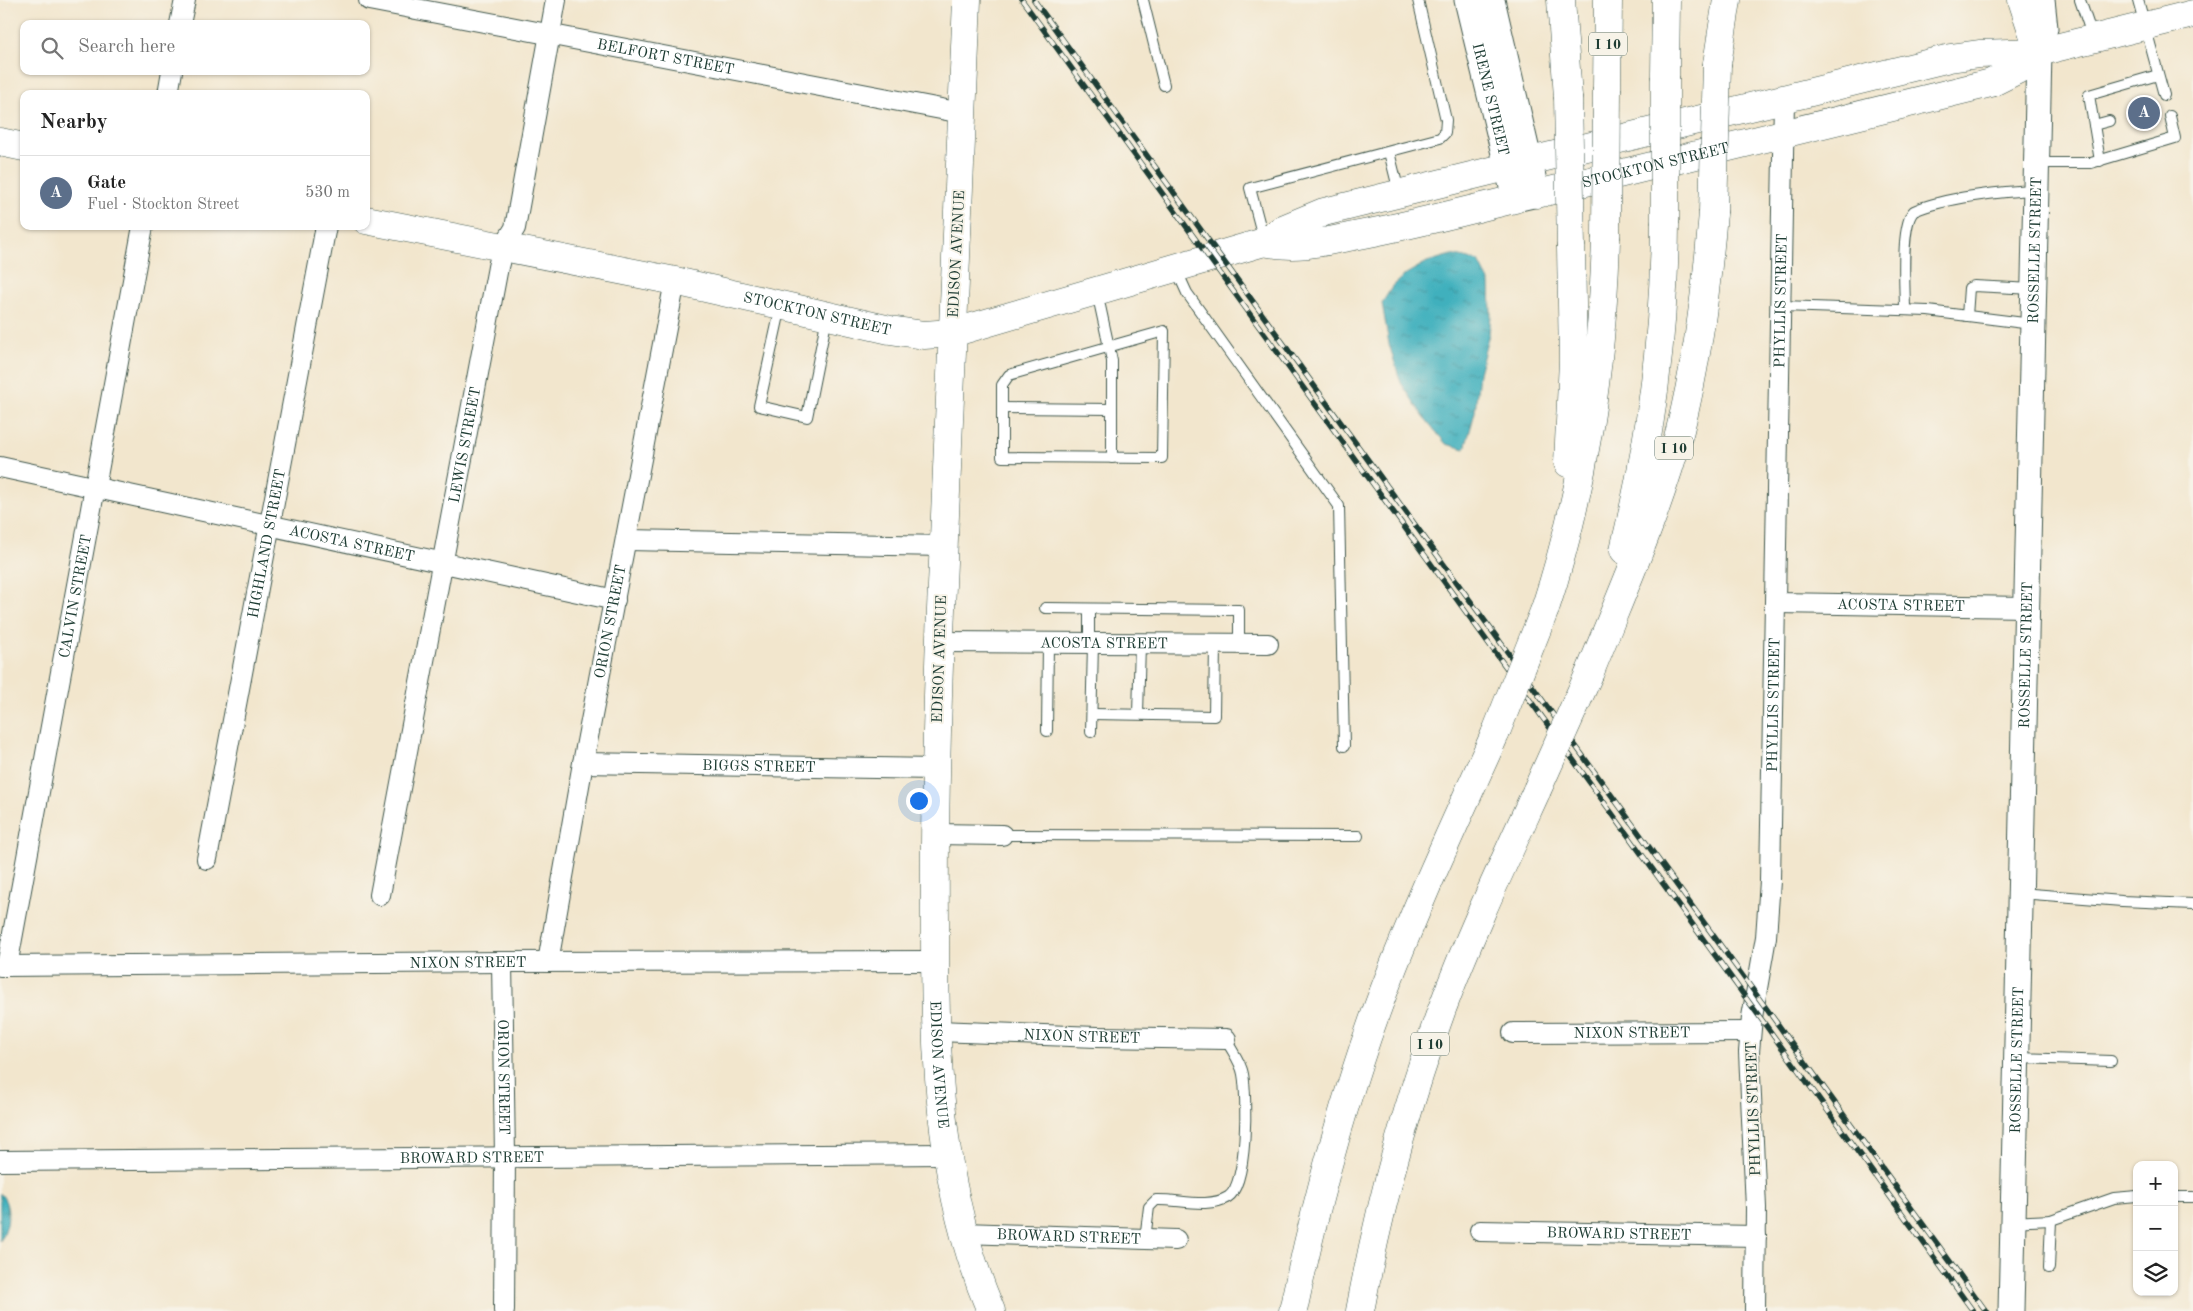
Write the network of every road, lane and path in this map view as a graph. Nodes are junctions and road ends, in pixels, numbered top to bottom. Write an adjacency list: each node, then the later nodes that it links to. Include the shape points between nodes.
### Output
1 (185, 0): 19 (street)
2 (369, 0): 21 (street, BELFORT STREET)
3 (556, 0): 21 (street, LEWIS STREET)
4 (967, 0): 31 (main road, EDISON AVENUE)
5 (1143, 0): 27 (lane)
6 (1418, 0): 38 (lane, via 1447,128 1440,138)
7 (1467, 0): 41 (street, IRENE STREET)
8 (1492, 0): 41 (street, IRENE STREET)
9 (1561, 0): 76 (main road, bridge, via 1568,97 1573,360 1571,434 1560,537)
10 (1608, 0): 76 (main road, I 10, bridge, via 1606,239 1601,349 1588,442 1567,536)
11 (1666, 0): 84 (main road, bridge, via 1660,347 1652,412 1622,558)
12 (1718, 0): 24 (main road, I 10)
13 (1727, 0): 24 (main road)
14 (2022, 0): 23 (main road)
15 (2042, 0): 23 (street, ROSSELLE STREET, via 2046,28)
16 (2080, 0): 22 (lane)
17 (2138, 0): 20 (lane)
18 (2193, 14): 20 (main road, STOCKTON STREET)
19 (181, 20)
20 (2145, 26): 22 (main road, STOCKTON STREET); 26 (lane)
21 (550, 35): 31 (street, BELFORT STREET); 49 (street, LEWIS STREET, via 514,228)
22 (2094, 39): 23 (main road, STOCKTON STREET)
23 (2040, 52): 30 (main road, STOCKTON STREET, via 1957,57); 35 (main road, STOCKTON STREET, via 2017,70 1991,83); 40 (street, ROSSELLE STREET)
24 (1717, 64): 84 (main road, I 10, bridge, via 1713,213 1698,340 1679,431 1654,511)
25 (171, 75): 28 (street)
26 (2158, 75): 29 (lane); 34 (lane, via 2089,95)
27 (1164, 85)
28 (169, 90)
29 (2164, 95)
30 (1784, 99): 35 (street, PHYLLIS STREET); 41 (main road, STOCKTON STREET)
31 (962, 113): 60 (main road, EDISON AVENUE)
32 (2170, 116): 39 (lane, via 2175,138)
33 (2109, 121): 34 (lane)
34 (2094, 125): 39 (lane)
35 (1784, 133): 44 (main road, STOCKTON STREET); 55 (street, PHYLLIS STREET)
36 (0, 142): 37 (main road)
37 (20, 146)
38 (1389, 152): 43 (lane); 48 (lane, via 1250,188)
39 (2100, 160): 40 (lane, via 2091,163)
40 (2037, 163): 42 (street, ROSSELLE STREET)
41 (1518, 164): 43 (main road, STOCKTON STREET); 44 (street, IRENE STREET)
42 (2036, 190): 52 (street, ROSSELLE STREET); 56 (lane, via 2012,191 1914,211 1906,229)
43 (1399, 193): 48 (main road, STOCKTON STREET, via 1309,217)
44 (1526, 196): 48 (main road, STOCKTON STREET, via 1407,226 1305,245 1283,246)
45 (370, 221): 49 (main road, STOCKTON STREET)
46 (143, 230): 66 (street, CALVIN STREET)
47 (325, 230): 67 (street, HIGHLAND STREET)
48 (1264, 242): 50 (main road, STOCKTON STREET)
49 (502, 247): 51 (main road, STOCKTON STREET); 70 (street, LEWIS STREET)
50 (1175, 268): 53 (main road, STOCKTON STREET); 89 (lane, via 1187,293 1339,506)
51 (675, 282): 54 (main road, STOCKTON STREET); 68 (street, ORION STREET)
52 (2034, 290): 58 (lane, via 1974,286 1969,288); 59 (street, ROSSELLE STREET)
53 (1097, 291): 60 (main road, STOCKTON STREET); 61 (lane)
54 (781, 305): 57 (main road, STOCKTON STREET); 57 (lane, via 758,406 807,417)
55 (1782, 306): 56 (lane); 72 (street, PHYLLIS STREET)
56 (1905, 310): 58 (lane)
57 (827, 316): 60 (main road, STOCKTON STREET, via 914,334)
58 (1967, 316): 59 (lane)
59 (2033, 324): 73 (street, ROSSELLE STREET)
60 (952, 333): 69 (main road, EDISON AVENUE)
61 (1110, 346): 62 (lane, via 1009,375 1002,385); 63 (lane); 64 (lane, via 1164,331 1162,458)
62 (1002, 408): 63 (lane); 64 (lane, via 1002,457)
63 (1112, 409): 64 (lane)
64 (1112, 458)
65 (0, 467): 66 (street, ACOSTA STREET)
66 (95, 488): 67 (street, ACOSTA STREET); 102 (street, CALVIN STREET)
67 (269, 525): 70 (street, ACOSTA STREET); 95 (street, HIGHLAND STREET)
68 (627, 540): 69 (street); 71 (street, ORION STREET)
69 (944, 546): 77 (main road, EDISON AVENUE)
70 (441, 564): 71 (street, ACOSTA STREET); 97 (street, LEWIS STREET)
71 (615, 600): 90 (street, ORION STREET)
72 (1776, 602): 73 (street, ACOSTA STREET); 104 (street, PHYLLIS STREET, via 1769,910)
73 (2026, 607): 96 (street, ROSSELLE STREET)
74 (1045, 608): 75 (lane)
75 (1089, 609): 79 (lane); 82 (lane, via 1239,610)
76 (1545, 609): 125 (main road, I 10, bridge, via 1496,732 1407,932 1365,1044 1328,1160)
77 (940, 642): 78 (street, ACOSTA STREET); 91 (main road, EDISON AVENUE)
78 (1048, 643): 79 (street, ACOSTA STREET); 87 (lane)
79 (1091, 643): 80 (street, ACOSTA STREET); 85 (lane)
80 (1140, 644): 81 (street, ACOSTA STREET); 86 (lane)
81 (1215, 644): 82 (street, ACOSTA STREET); 86 (lane, via 1214,716)
82 (1239, 644): 83 (street, ACOSTA STREET)
83 (1268, 644)
84 (1590, 672): 126 (main road, I 10, bridge, via 1466,949 1422,1067 1386,1189)
85 (1092, 714): 86 (lane); 88 (lane)
86 (1138, 714)
87 (1047, 731)
88 (1091, 732)
89 (1344, 746)
90 (583, 763): 91 (street, BIGGS STREET); 100 (street, ORION STREET)
91 (935, 769): 92 (main road, EDISON AVENUE)
92 (934, 834): 93 (street); 101 (main road, EDISON AVENUE)
93 (1002, 834): 94 (lane)
94 (1358, 836)
95 (207, 859)
96 (2020, 893): 98 (lane); 107 (street, ROSSELLE STREET)
97 (380, 895)
98 (2193, 904)
99 (502, 962): 100 (street, NIXON STREET); 102 (street, NIXON STREET); 110 (street, ORION STREET)
100 (548, 962): 101 (street, NIXON STREET)
101 (935, 962): 103 (main road, EDISON AVENUE)
102 (4, 966)
103 (937, 1031): 106 (street, NIXON STREET); 109 (main road, EDISON AVENUE)
104 (1750, 1032): 105 (street, NIXON STREET); 119 (street, PHYLLIS STREET)
105 (1513, 1033)
106 (1226, 1039): 120 (lane, via 1243,1072 1246,1121 1235,1192 1227,1198 1210,1202 1156,1200 1149,1208)
107 (2016, 1058): 108 (lane); 116 (street, ROSSELLE STREET)
108 (2111, 1061)
109 (946, 1154): 110 (street, BROWARD STREET); 118 (main road, EDISON AVENUE)
110 (505, 1156): 111 (street, BROWARD STREET); 123 (street, ORION STREET)
111 (0, 1161)
112 (2133, 1196): 115 (lane, via 2114,1198)
113 (2178, 1197): 114 (lane)
114 (2193, 1197)
115 (2051, 1220): 116 (lane); 122 (lane)
116 (2012, 1222): 128 (street, ROSSELLE STREET)
117 (1480, 1231): 119 (street, BROWARD STREET)
118 (963, 1233): 120 (street, BROWARD STREET); 124 (main road, EDISON AVENUE)
119 (1756, 1236): 127 (street, PHYLLIS STREET)
120 (1145, 1239): 121 (street, BROWARD STREET)
121 (1176, 1240)
122 (2049, 1268)
123 (504, 1311)
124 (991, 1311)
125 (1293, 1311)
126 (1360, 1311)
127 (1755, 1311)
128 (2011, 1311)

